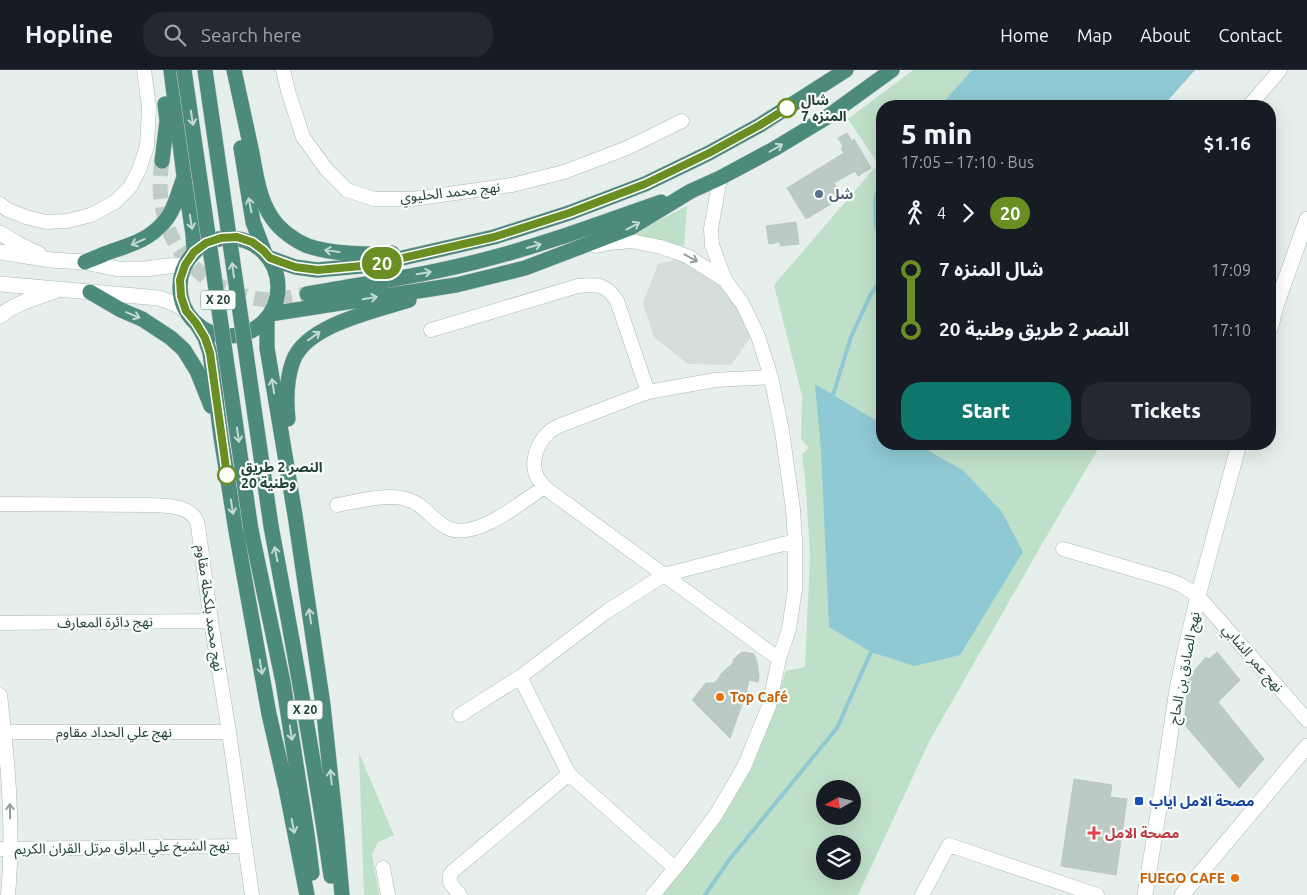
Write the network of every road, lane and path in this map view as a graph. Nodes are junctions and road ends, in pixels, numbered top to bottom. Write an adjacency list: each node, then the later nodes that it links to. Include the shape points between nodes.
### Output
1 (144, 70): 17 (street, via 149,107 147,146 130,186 114,202 68,221 46,222 8,210)
2 (162, 70): 13 (highway, via 167,121)
3 (171, 70): 14 (highway)
4 (184, 70): 70 (highway, X 20, one-way to 70, bridge, via 251,530 283,682)
5 (204, 70): 71 (highway, X 20, one-way to 5, bridge, via 304,701 270,526)
6 (232, 70): 20 (highway, one-way to 6, via 373,254 332,251 295,240 272,219 266,206); 23 (highway, one-way to 6, via 253,222 248,197)
7 (283, 70): 12 (street, نهج محمد الحليوي, via 303,136 309,145 347,190 374,199 413,199 512,186 564,172)
8 (846, 70): 20 (highway, via 760,125 645,184 569,213)
9 (892, 70): 15 (highway, one-way to 9, via 827,117)
10 (1280, 70): 11 (street)
11 (1254, 100)
12 (682, 122)
13 (162, 161)
14 (184, 176): 22 (highway, one-way to 22); 26 (highway, one-way to 26, via 165,222 148,237)
15 (720, 178): 16 (highway); 28 (street, via 711,230 712,245)
16 (691, 191): 24 (highway, one-way to 16, via 630,228); 33 (highway, one-way to 16, via 487,259 555,239)
17 (0, 204)
18 (1307, 219): 34 (street)
19 (0, 233): 25 (street)
20 (450, 247): 23 (highway, via 372,265 318,270 295,267)
21 (0, 252): 25 (street)
22 (194, 252): 23 (highway, via 206,243 237,237 252,242); 27 (highway)
23 (267, 255): 37 (highway, via 277,272 279,286 277,301)
24 (559, 255): 28 (street, one-way to 28, via 631,241 661,246 687,256); 30 (highway, via 525,268)
25 (51, 260): 26 (street)
26 (85, 262): 27 (street, via 118,269)
27 (185, 265): 35 (highway, via 180,280)
28 (725, 280): 40 (street, via 742,303 758,336)
29 (0, 284): 31 (street)
30 (456, 285): 37 (highway, one-way to 30); 47 (highway, one-way to 30, via 286,400 293,360 301,347 313,336 343,321)
31 (61, 290): 32 (street); 36 (street, via 28,301)
32 (90, 292): 35 (street, via 159,298); 42 (highway, one-way to 42, via 159,329 184,350 201,380)
33 (307, 294)
34 (1276, 294)
35 (186, 311): 38 (highway)
36 (0, 316)
37 (268, 317): 38 (highway, via 254,330 240,335 224,336 209,332); 47 (highway, one-way to 37, via 267,348)
38 (196, 323): 42 (highway, via 210,353)
39 (431, 330): 41 (street, via 578,286 602,286 611,291 617,301)
40 (772, 377): 41 (street, via 715,380); 48 (street, via 789,476)
41 (648, 392): 44 (street, via 549,431 540,441 534,460 537,476)
42 (221, 437): 69 (highway, one-way to 69, via 269,714)
43 (1237, 450): 51 (street, نهج الصادق بن الحاج)
44 (544, 487): 46 (street, via 498,519 465,531 445,527 418,503 400,497); 50 (street)
45 (0, 504): 52 (street, نهج محمد بلكحلة مقاوم, via 151,505 186,511 195,517 198,526)
46 (337, 505)
47 (295, 515): 72 (highway, one-way to 47, via 323,705)
48 (795, 541): 50 (street); 54 (street, via 795,588 789,629)
49 (1063, 550): 51 (street, نهج عمر الشابي, via 1168,580)
50 (664, 575): 54 (street); 55 (street, via 606,612)
51 (1198, 596): 58 (street, نهج عمر الشابي); 78 (street, نهج الصادق بن الحاج, via 1177,689)
52 (211, 621): 53 (street, نهج دائرة المعارف); 60 (street, نهج محمد بلكحلة مقاوم)
53 (0, 623)
54 (779, 659): 66 (street, via 769,706 744,767 715,816)
55 (520, 677): 57 (street); 62 (street)
56 (0, 695): 59 (street)
57 (460, 715)
58 (1307, 720)
59 (2, 732): 60 (street, نهج علي الحداد مقاوم); 64 (street, one-way to 59, via 8,774)
60 (229, 732): 63 (street, نهج محمد بلكحلة مقاوم)
61 (1307, 746): 79 (street)
62 (569, 774): 66 (street); 74 (street, via 453,871 450,883)
63 (244, 846): 64 (street, نهج الشيخ علي البراق مرتل القران الكريم); 68 (street, نهج محمد بلكحلة مقاوم)
64 (6, 849): 67 (street)
65 (383, 868): 73 (street)
66 (675, 868): 75 (street)
67 (8, 895)
68 (252, 895)
69 (307, 895)
70 (315, 895)
71 (334, 895)
72 (342, 895)
73 (388, 895)
74 (460, 895)
75 (653, 895)
76 (922, 895): 77 (street, via 949,845)
77 (1097, 895)
78 (1144, 895)
79 (1182, 895)

